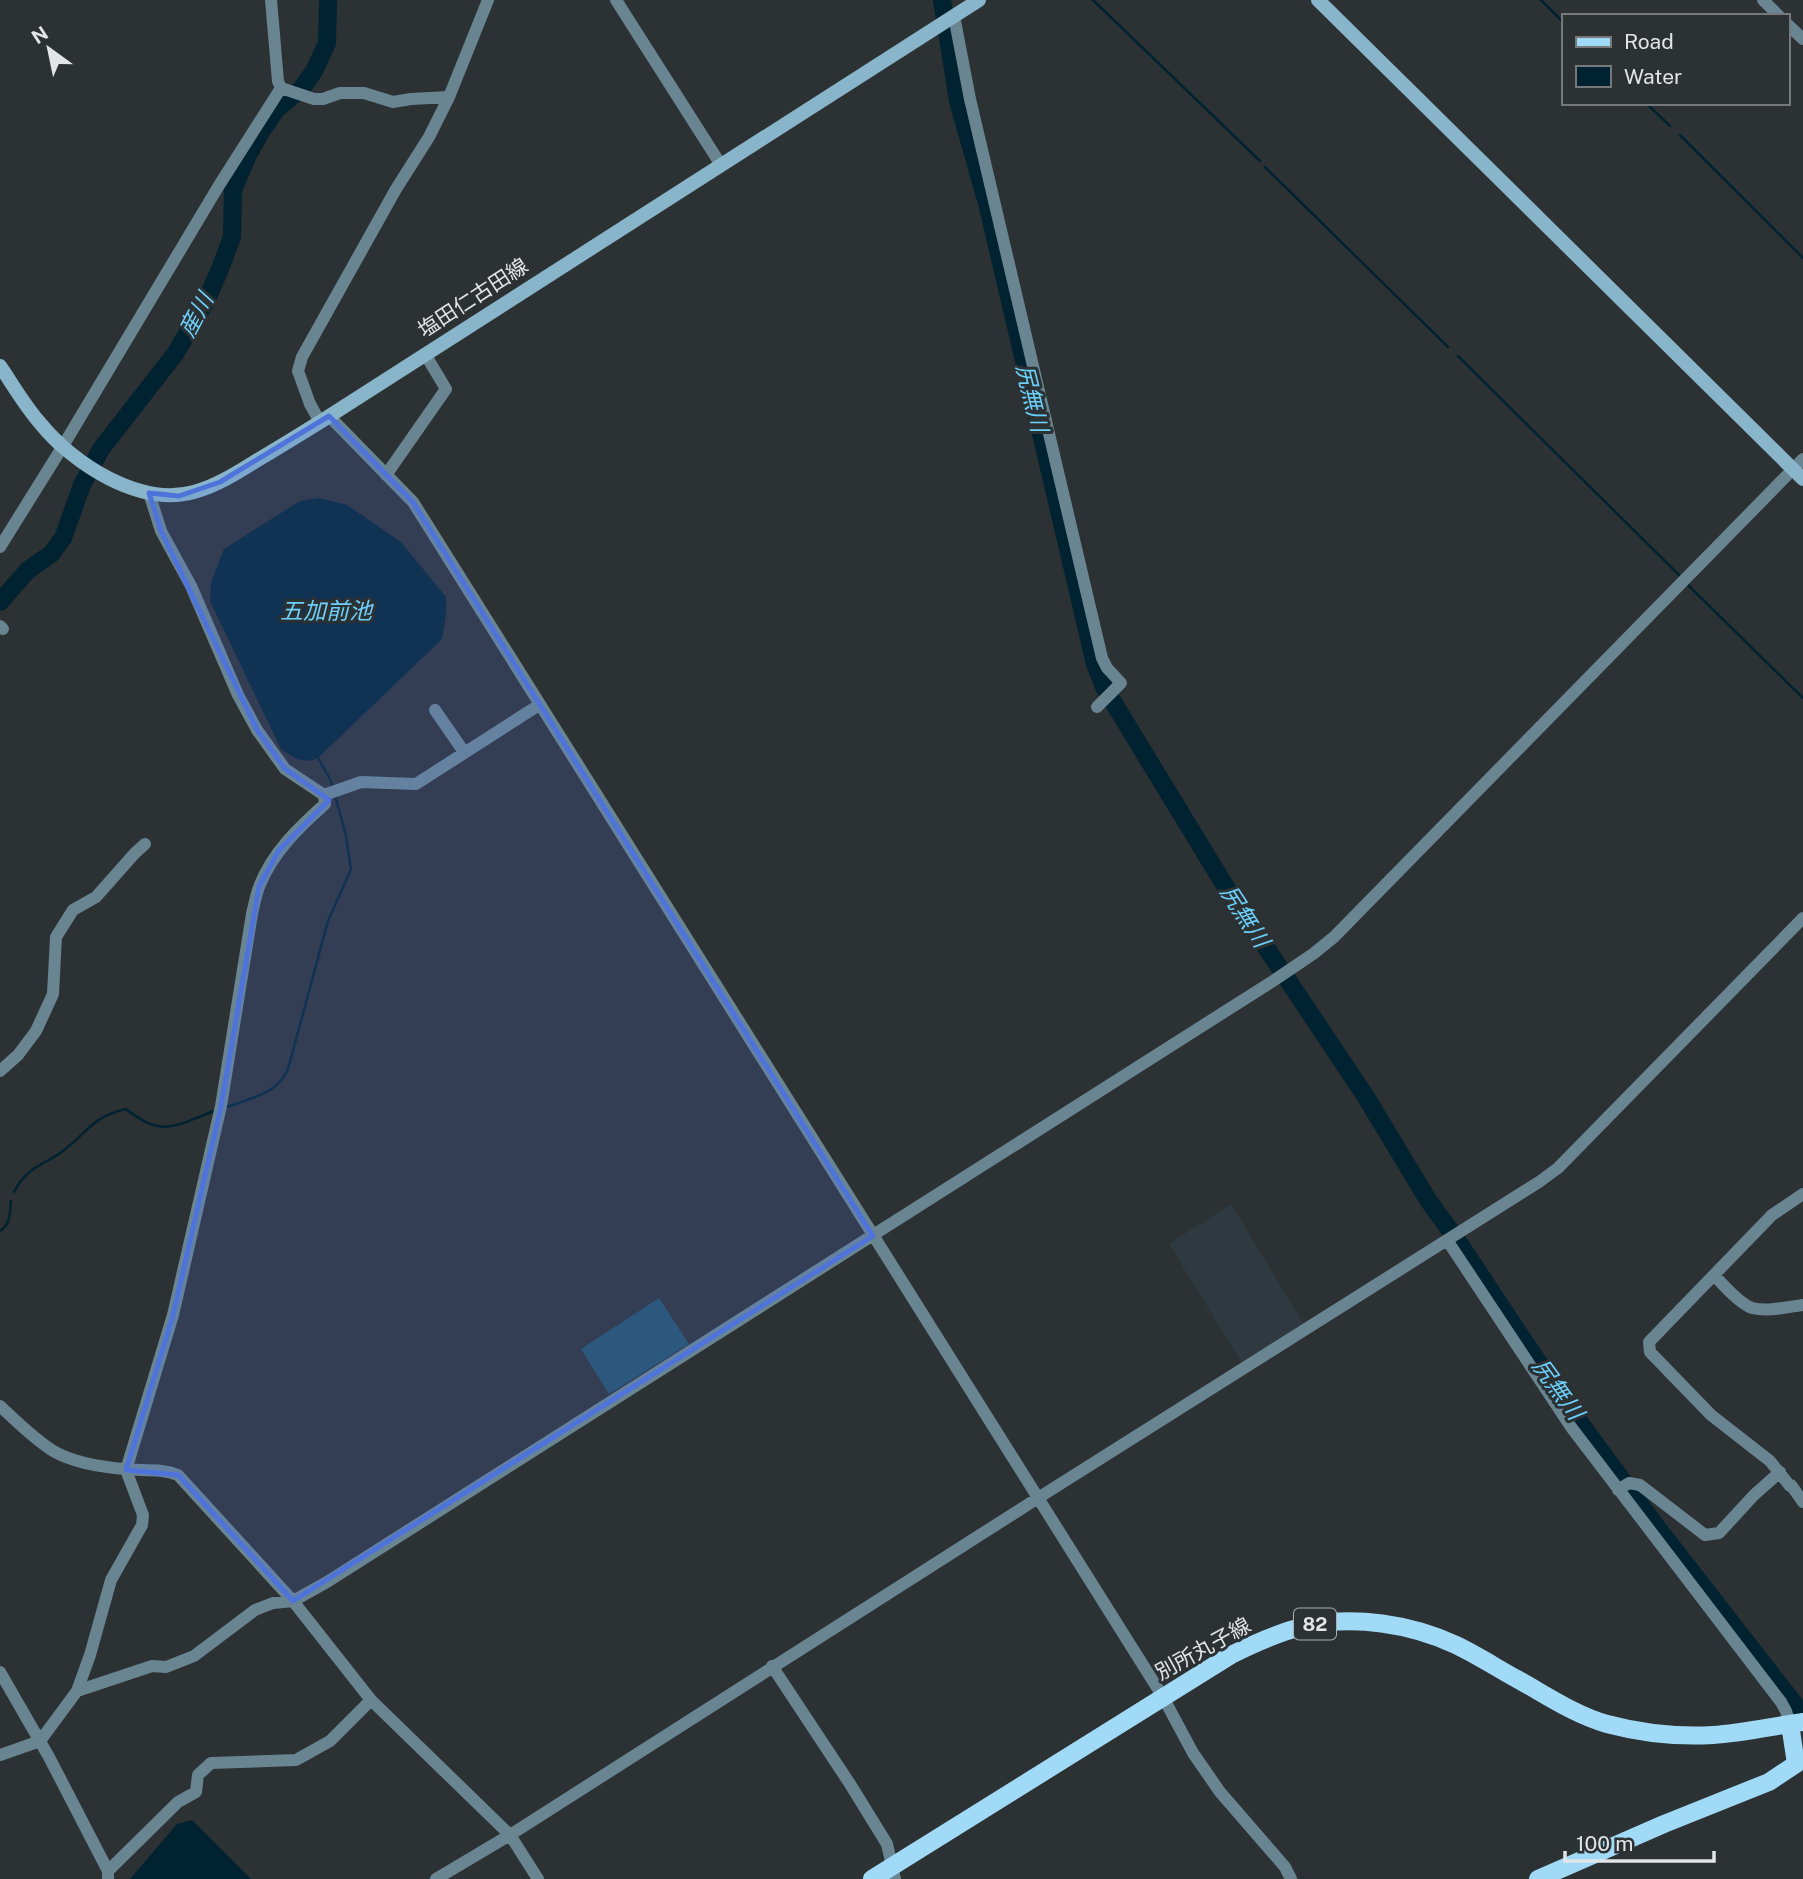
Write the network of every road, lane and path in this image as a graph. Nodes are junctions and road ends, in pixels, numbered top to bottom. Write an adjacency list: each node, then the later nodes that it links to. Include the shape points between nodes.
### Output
1 (271, 0): 11 (street, via 278,81)
2 (488, 0): 12 (street)
3 (616, 0): 13 (street)
4 (979, 0): 8 (main road, 塩田仁古田線)
5 (1318, 0): 18 (main road)
6 (1763, 0): 7 (street)
7 (1777, 14)
8 (952, 17): 13 (main road, 塩田仁古田線); 22 (street, via 1102,658 1121,682)
9 (1789, 26): 10 (street)
10 (1803, 39)
11 (286, 90): 12 (street, via 314,99 340,93 364,93 393,102); 17 (street, via 218,187)
12 (449, 97): 16 (street, via 302,357 298,371 310,404)
13 (720, 165): 14 (main road, 塩田仁古田線)
14 (425, 354): 16 (main road, 塩田仁古田線); 19 (street, via 446,389)
15 (0, 366): 17 (main road, 塩田仁古田線, via 40,424)
16 (325, 419): 19 (street); 20 (main road, 塩田仁古田線, via 209,486 179,496)
17 (63, 446): 20 (main road, 塩田仁古田線, via 111,479); 21 (street)
18 (1800, 469): 31 (street, via 1334,937 1273,981)
19 (386, 475): 23 (street, via 413,502)
20 (149, 493): 26 (street, via 161,531 257,730 285,769)
21 (0, 547)
22 (1100, 704)
23 (540, 705): 25 (street); 31 (street)
24 (435, 710): 25 (street)
25 (464, 752): 26 (street, via 416,785 361,782)
26 (324, 795): 36 (street, via 325,804 279,850 259,886 221,1106 173,1315)
27 (145, 844): 29 (street, via 96,897 73,910 56,937 52,994 36,1031)
28 (1803, 918): 32 (street, via 1558,1168)
29 (0, 1071)
30 (1803, 1194): 33 (street, via 1772,1215)
31 (873, 1236): 40 (street); 42 (street)
32 (1447, 1240): 39 (street, via 1571,1427); 40 (street)
33 (1714, 1275): 34 (street, via 1750,1307); 37 (street, via 1648,1342 1650,1352 1711,1415)
34 (1803, 1305)
35 (0, 1406): 36 (street, via 53,1451 87,1464)
36 (126, 1470): 42 (street, via 178,1475); 45 (street, via 143,1515 142,1525 111,1580)
37 (1780, 1472): 38 (street, via 1790,1486); 39 (street, via 1719,1534 1704,1535 1640,1485)
38 (1797, 1482): 41 (street)
39 (1623, 1487): 48 (street)
40 (1038, 1498): 43 (street); 46 (street)
41 (1803, 1502)
42 (293, 1601): 45 (street, via 255,1610 194,1656); 47 (street)
43 (772, 1666): 52 (street); 53 (street, via 887,1844)
44 (0, 1672): 49 (street)
45 (77, 1692): 49 (street)
46 (1163, 1697): 48 (main road, 別所丸子線 / 82, via 1257,1642 1305,1626 1365,1622 1396,1626 1456,1645 1560,1704 1604,1723 1683,1735); 53 (main road, 別所丸子線 / 82); 58 (street, via 1199,1763)
47 (371, 1700): 52 (street); 54 (street, via 330,1741 296,1760 211,1763 198,1775 196,1792 178,1802)
48 (1797, 1723): 51 (main road)
49 (40, 1741): 50 (street); 54 (street)
50 (0, 1755)
51 (1800, 1763): 59 (main road, via 1769,1782)
52 (510, 1835): 55 (street); 56 (street)
53 (894, 1872): 57 (main road, 別所丸子線 / 82)
54 (108, 1875)
55 (436, 1879)
56 (538, 1879)
57 (872, 1879)
58 (1291, 1879)
59 (1538, 1879)

